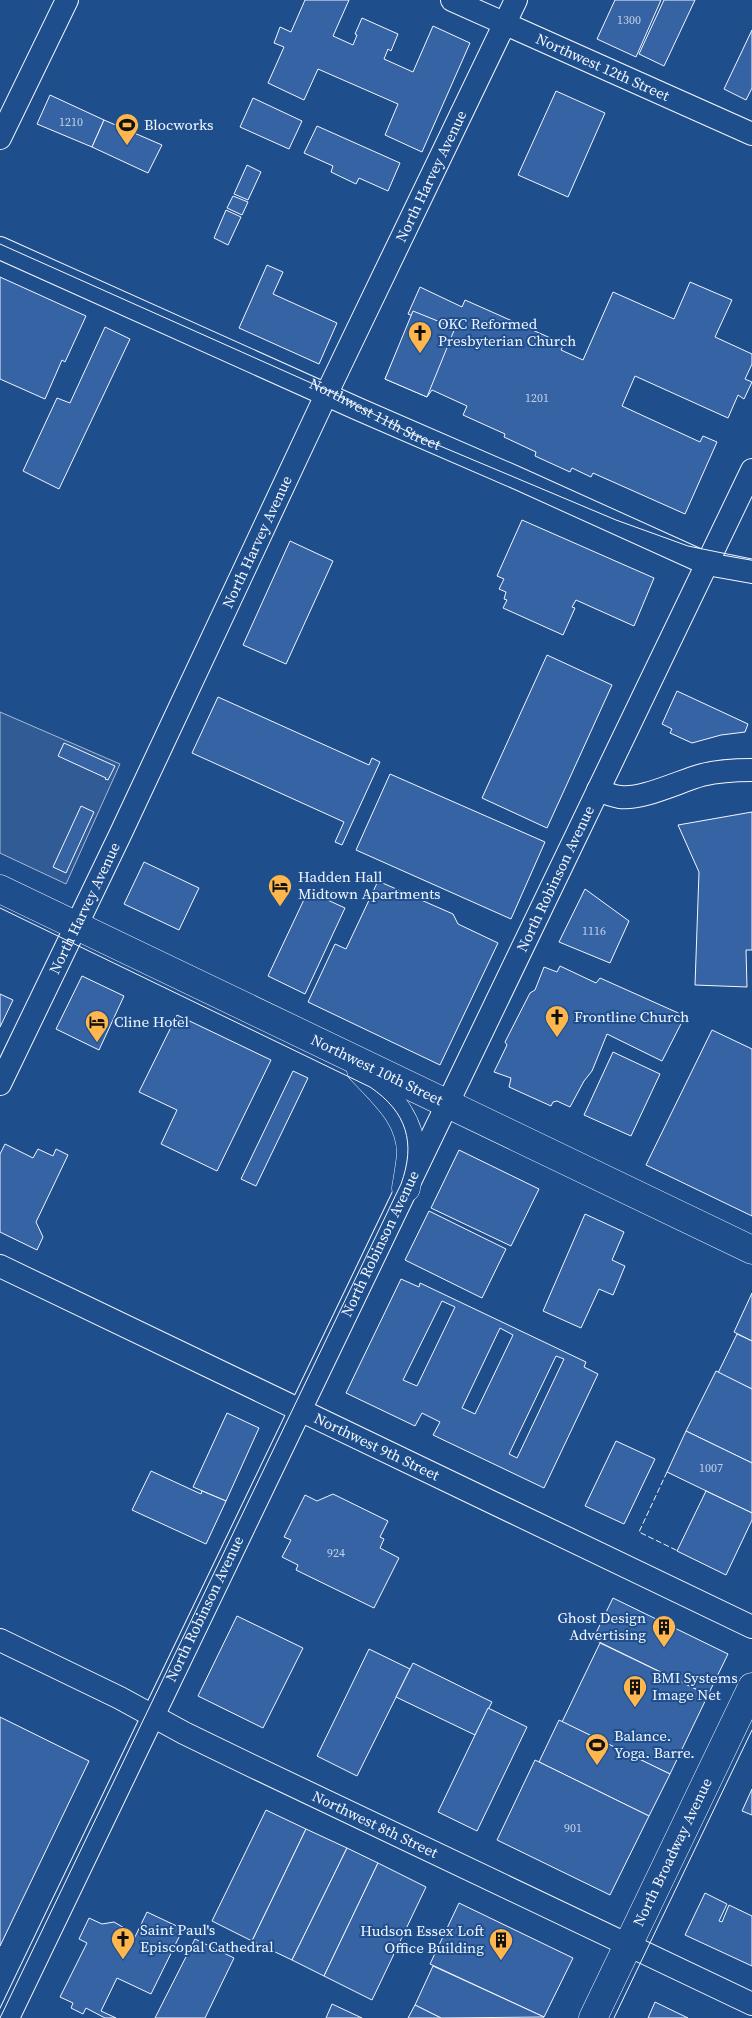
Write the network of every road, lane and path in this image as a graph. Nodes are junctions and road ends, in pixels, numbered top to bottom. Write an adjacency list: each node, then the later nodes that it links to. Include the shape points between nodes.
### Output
1 (67, 0): 6 (street)
2 (452, 0): 4 (street, Northwest 12th Street)
3 (516, 0): 4 (street, North Harvey Avenue)
4 (505, 24): 5 (street, Northwest 12th Street); 8 (street, North Harvey Avenue)
5 (752, 134)
6 (0, 138)
7 (0, 248): 8 (street, Northwest 11th Street)
8 (326, 395): 10 (street, Northwest 11th Street); 15 (street, North Harvey Avenue)
9 (752, 470): 10 (street, North Robinson Avenue)
10 (707, 564): 11 (street, Northwest 11th Street); 13 (street, North Robinson Avenue)
11 (752, 572)
12 (752, 770): 13 (street, via 704,774 631,797)
13 (598, 790): 18 (street, North Robinson Avenue)
14 (0, 890): 15 (main road, Northwest 10th Street)
15 (76, 926): 16 (main road, Northwest 10th Street); 17 (street, North Harvey Avenue)
16 (350, 1058): 18 (main road, Northwest 10th Street); 19 (main road, via 391,1101 406,1125 411,1155)
17 (0, 1084)
18 (447, 1105): 19 (street, North Robinson Avenue); 20 (main road, Northwest 10th Street)
19 (406, 1188): 22 (street, North Robinson Avenue)
20 (752, 1250)
21 (0, 1266): 22 (street, Northwest 9th Street)
22 (300, 1410): 23 (street, Northwest 9th Street); 26 (street, North Robinson Avenue)
23 (752, 1627)
24 (0, 1640): 26 (street, Northwest 8th Street)
25 (752, 1687): 27 (main road, North Broadway Avenue)
26 (153, 1716): 27 (street, Northwest 8th Street); 29 (street, North Robinson Avenue)
27 (629, 1944): 28 (street, Northwest 8th Street); 30 (main road, North Broadway Avenue)
28 (752, 2004)
29 (8, 2018)
30 (593, 2018)

